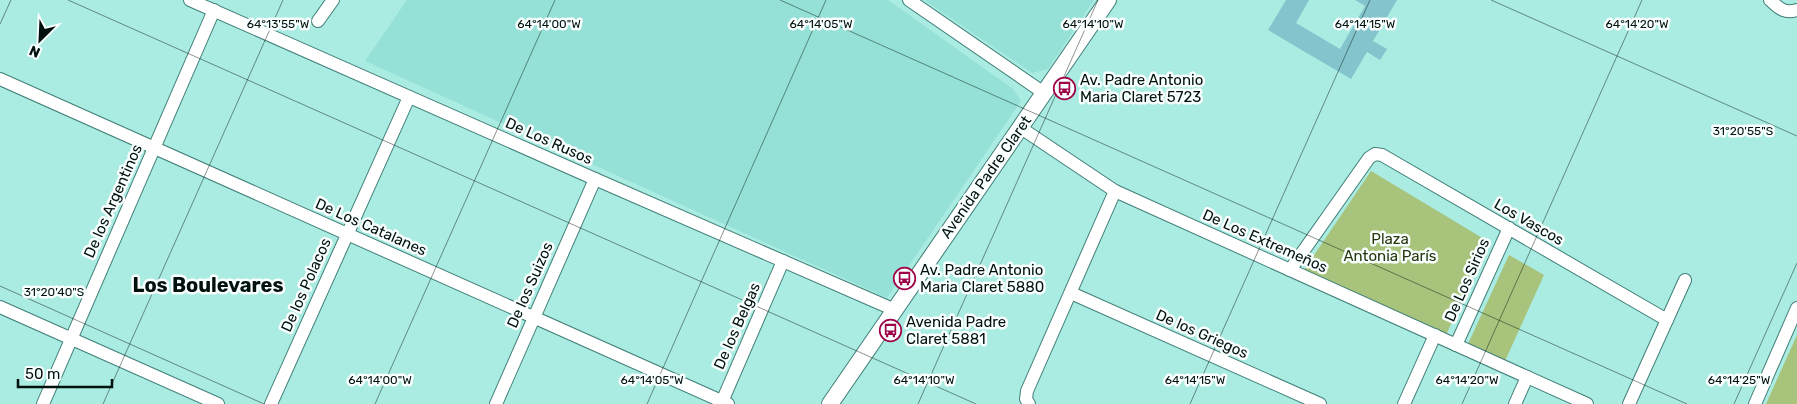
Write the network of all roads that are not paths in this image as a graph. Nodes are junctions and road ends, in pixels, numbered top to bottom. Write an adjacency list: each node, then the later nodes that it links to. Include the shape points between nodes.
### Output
1 (190, 0): 6 (street, De Los Rusos)
2 (333, 0): 8 (street)
3 (909, 0): 10 (street)
4 (1108, 0): 10 (main road, Avenida Padre Claret)
5 (1770, 0): 7 (street, via 1781,10)
6 (214, 10): 11 (street, De Los Rusos); 13 (street, De los Argentinos)
7 (1797, 10)
8 (318, 21)
9 (0, 80): 13 (street, De Los Catalanes)
10 (1044, 93): 12 (main road, Avenida Padre Claret)
11 (409, 97): 14 (street, De Los Rusos); 17 (street, De los Polacos)
12 (1021, 128): 15 (street, De Los Extremeños); 24 (main road, Avenida Padre Claret)
13 (154, 148): 17 (street, De Los Catalanes); 28 (street, De los Argentinos)
14 (595, 180): 18 (street, De Los Rusos); 25 (street, De los Suizos)
15 (1115, 191): 19 (street, De Los Extremeños); 21 (street)
16 (1509, 228): 19 (street, Los Vascos, via 1382,155 1375,154); 26 (street, Los Vascos); 29 (street, De Los Sirios)
17 (347, 234): 25 (street, De Los Catalanes); 35 (street, De los Polacos)
18 (784, 261): 24 (street, De Los Rusos); 32 (street, De los Belgas)
19 (1290, 270): 27 (street, De Los Extremeños)
20 (1685, 280): 26 (street)
21 (1071, 293): 31 (street, via 1028,391); 38 (street, De los Griegos)
22 (0, 307): 28 (street)
23 (1797, 308): 43 (street)
24 (895, 310): 37 (main road, Avenida Padre Claret)
25 (534, 318): 32 (street, De Los Catalanes); 36 (street, De los Suizos)
26 (1667, 320): 42 (street)
27 (1435, 335): 29 (street, De Los Extremeños); 39 (street, De Los Sirios)
28 (71, 339): 33 (street, De los Argentinos); 34 (street)
29 (1456, 345): 30 (street, De Los Extremeños)
30 (1527, 377): 40 (street); 41 (street, De Los Extremeños)
31 (1028, 402)
32 (724, 403)
33 (43, 404)
34 (218, 404)
35 (271, 404)
36 (496, 404)
37 (830, 404)
38 (1320, 404)
39 (1404, 404)
40 (1515, 404)
41 (1587, 404)
42 (1629, 404)
43 (1755, 404)

